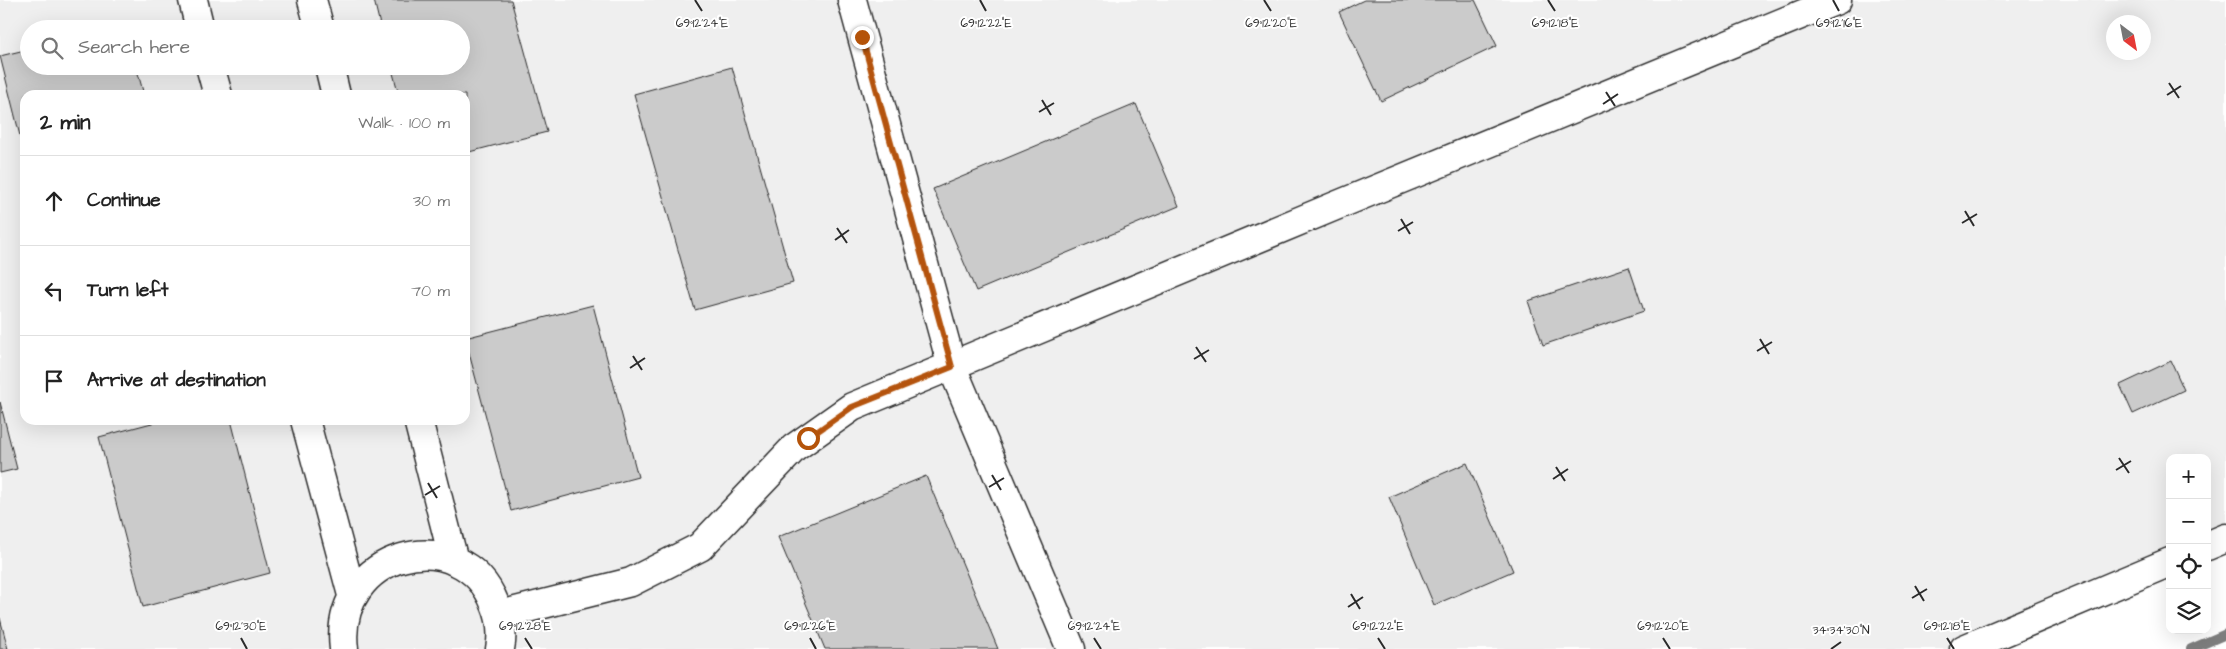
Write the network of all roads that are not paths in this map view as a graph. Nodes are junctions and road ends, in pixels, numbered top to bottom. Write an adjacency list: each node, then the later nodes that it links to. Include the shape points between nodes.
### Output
1 (193, 0): 5 (lane)
2 (312, 0): 6 (lane)
3 (852, 0): 11 (lane)
4 (1837, 0): 11 (lane)
5 (198, 20)
6 (318, 20)
7 (212, 75): 9 (lane)
8 (331, 75): 10 (lane)
9 (217, 90)
10 (335, 90)
11 (952, 367): 19 (lane, via 852,407 794,448 700,547 632,582); 22 (lane)
12 (306, 425): 18 (lane)
13 (419, 425): 16 (lane)
14 (2226, 538): 15 (lane)
15 (2211, 544)
16 (454, 561): 18 (lane, via 431,555 408,556 386,563 366,576); 19 (lane, via 475,574 491,592)
17 (2166, 564): 23 (lane)
18 (352, 595): 20 (lane, via 342,634)
19 (500, 615): 21 (lane)
20 (344, 649)
21 (500, 649)
22 (1071, 649)
23 (1964, 649)

